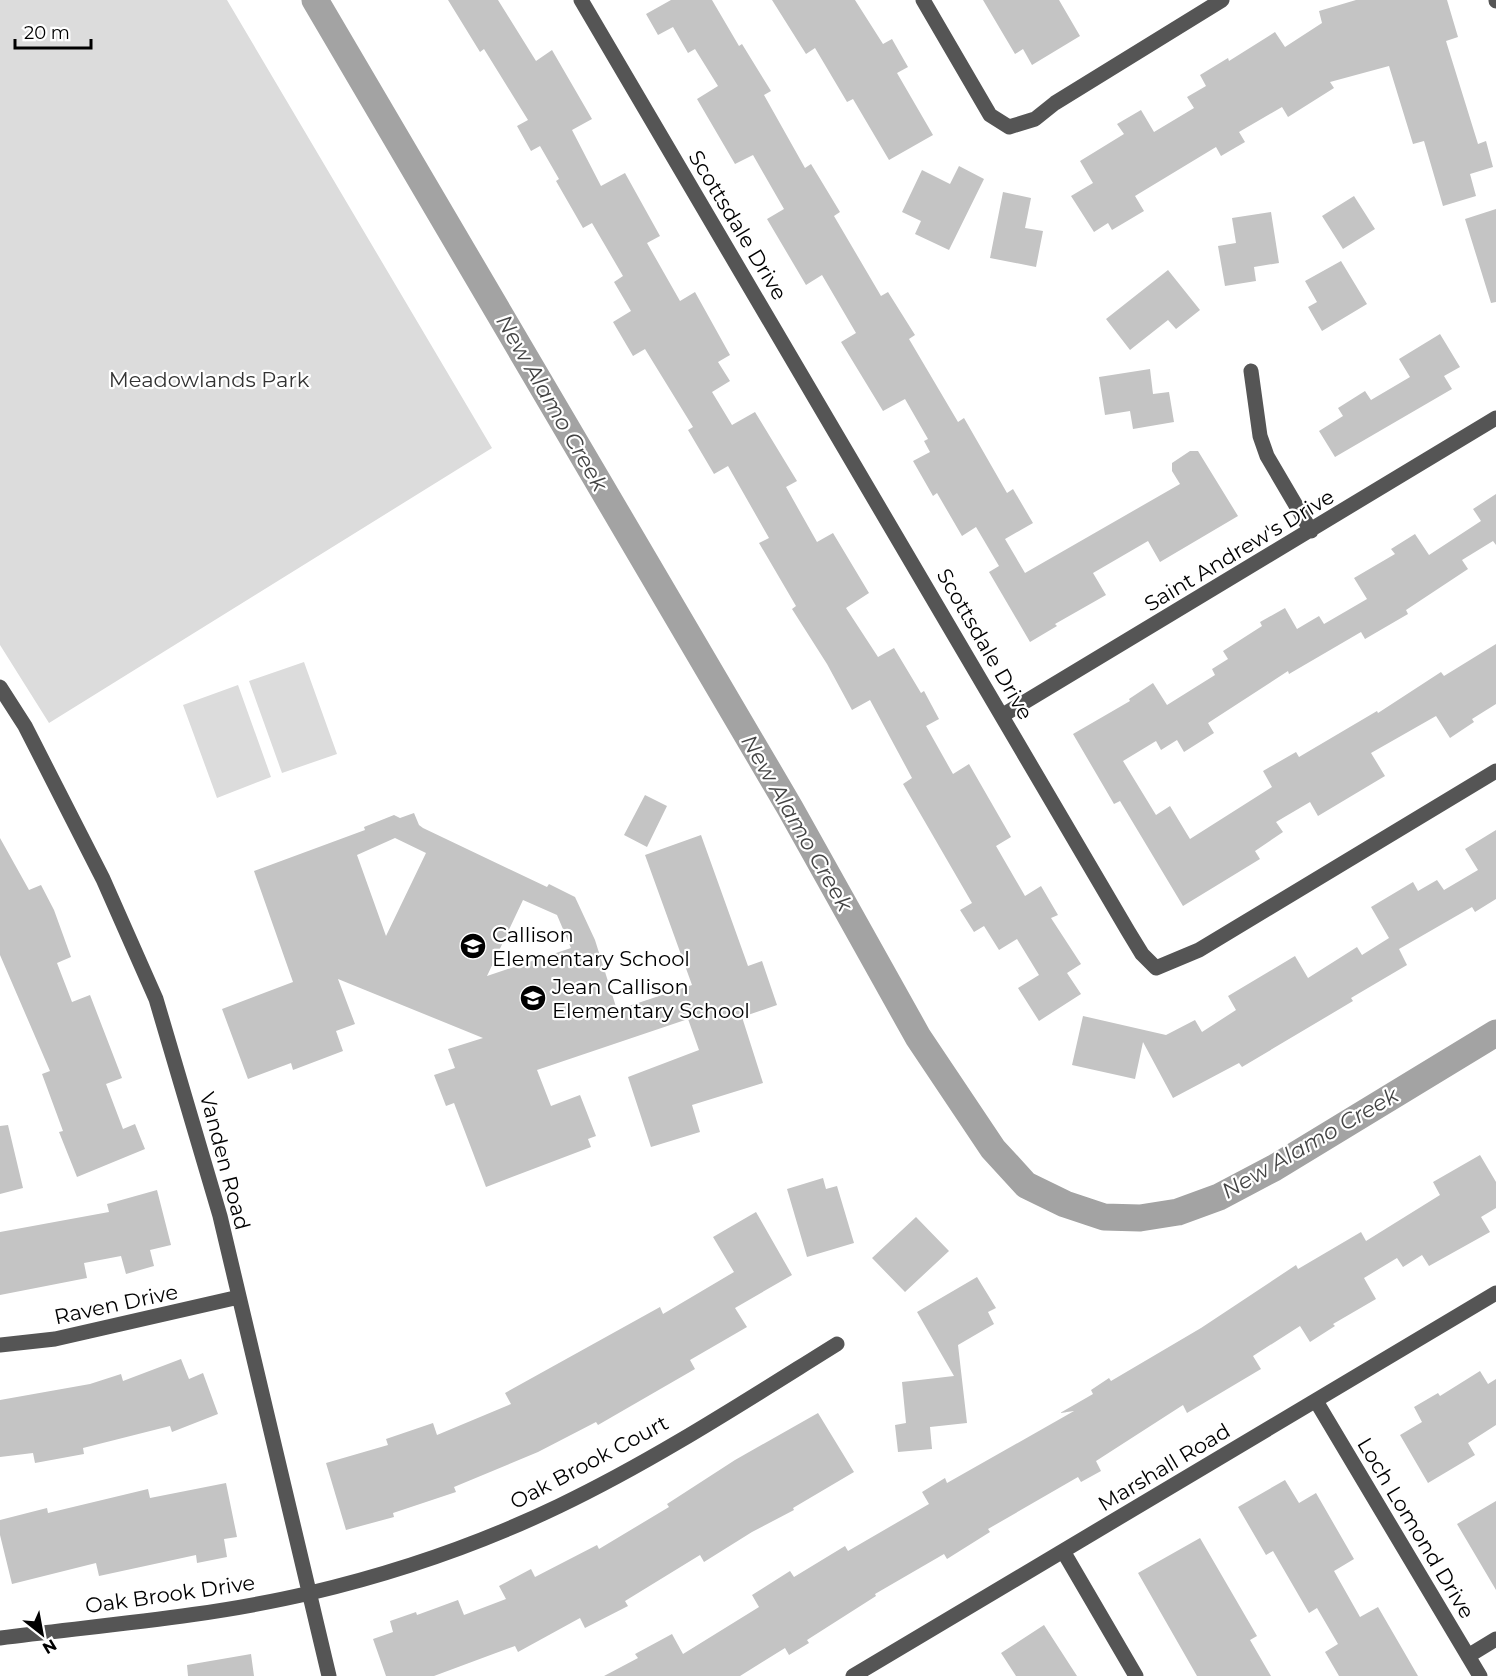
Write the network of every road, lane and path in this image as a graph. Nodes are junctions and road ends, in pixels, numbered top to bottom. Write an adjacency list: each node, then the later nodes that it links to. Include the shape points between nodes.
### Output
1 (581, 0): 8 (street, Scottsdale Drive)
2 (923, 0): 3 (street, via 990,115 1009,127 1035,119)
3 (1222, 0)
4 (1251, 371): 6 (street, via 1260,436 1267,456)
5 (1496, 418): 6 (street, Saint Andrew's Drive)
6 (1311, 531): 8 (street, Saint Andrew's Drive)
7 (0, 687): 11 (street, Vanden Road, via 25,726 103,879 156,999 201,1145)
8 (1003, 716): 9 (street, Scottsdale Drive, via 1142,954 1155,968 1199,950)
9 (1496, 771)
10 (1496, 1293): 14 (street, Marshall Road)
11 (239, 1297): 13 (street, Raven Drive, via 55,1339); 16 (street, Vanden Road)
12 (837, 1344): 16 (street, Oak Brook Court, via 653,1455 558,1506 418,1562)
13 (0, 1345)
14 (1316, 1401): 15 (street, Marshall Road); 19 (street, Loch Lomond Drive)
15 (1063, 1551): 21 (street, Marshall Road); 22 (street)
16 (310, 1593): 17 (street, Oak Brook Drive, via 209,1612); 20 (street, Vanden Road)
17 (0, 1638)
18 (1496, 1639): 19 (street)
19 (1468, 1656): 23 (street, Loch Lomond Drive)
20 (329, 1676)
21 (853, 1676)
22 (1136, 1676)
23 (1480, 1676)

